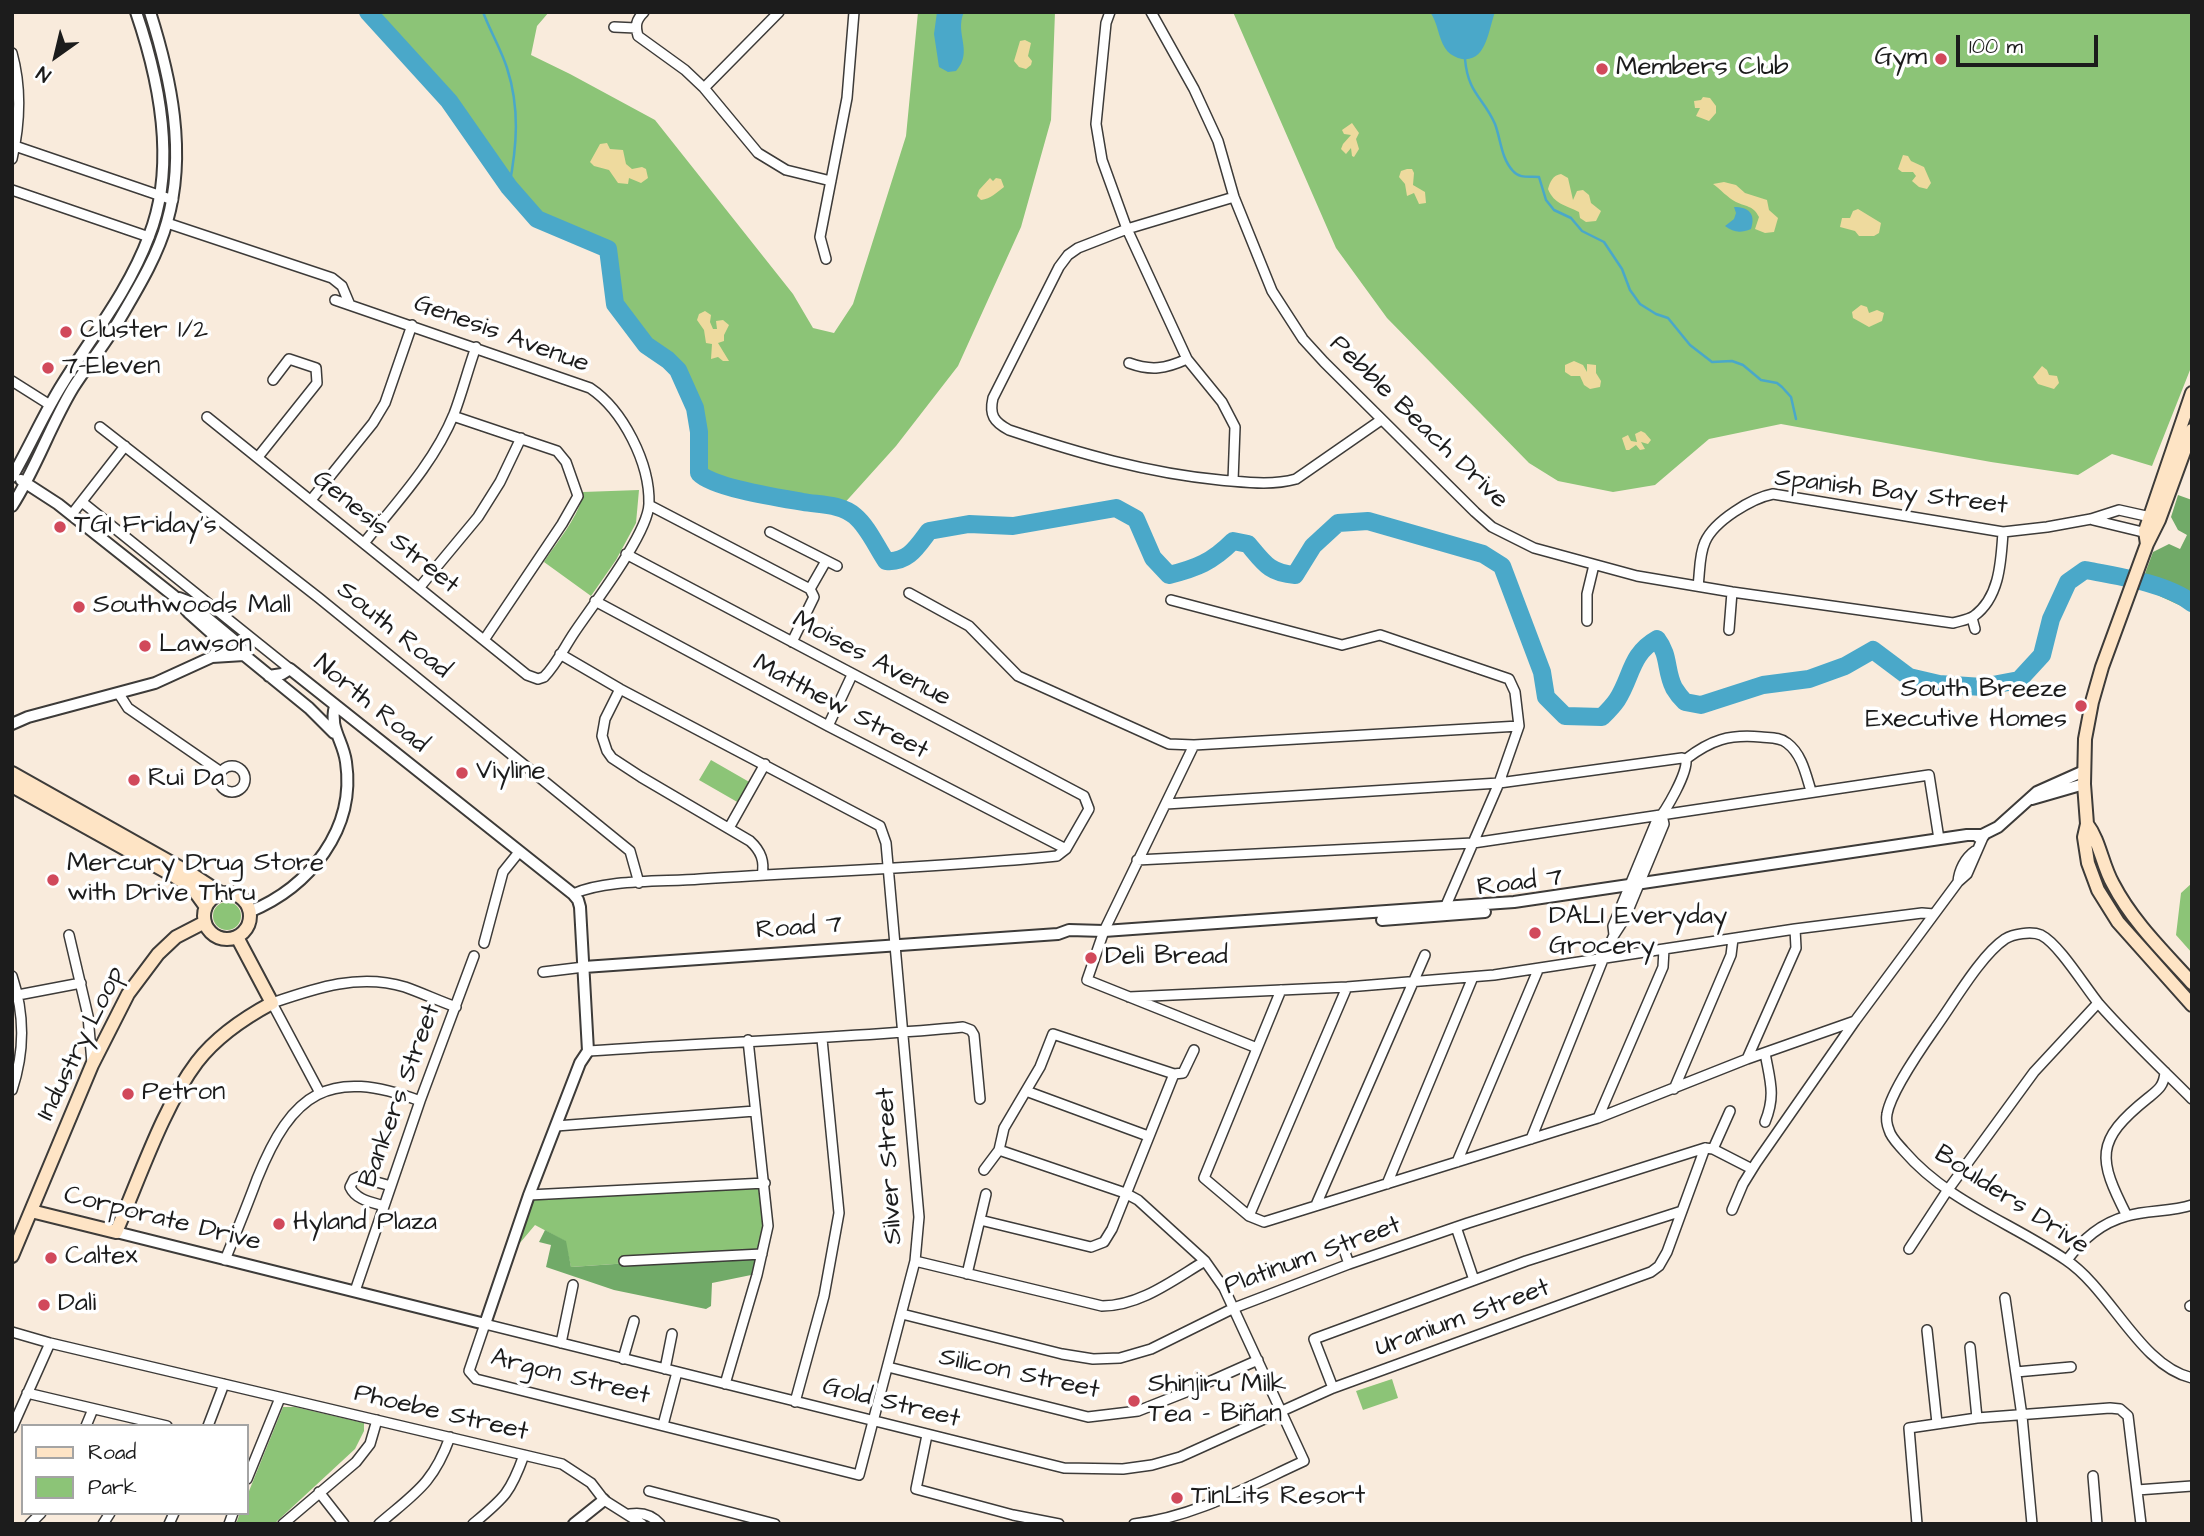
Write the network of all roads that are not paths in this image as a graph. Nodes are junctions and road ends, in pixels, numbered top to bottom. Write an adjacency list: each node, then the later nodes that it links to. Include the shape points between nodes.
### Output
1 (136, 12): 16 (street, via 159,106)
2 (149, 12): 18 (street, via 173,107)
3 (644, 12): 9 (street)
4 (779, 12): 11 (street)
5 (854, 12): 14 (street, via 847,98)
6 (1110, 12): 20 (street, via 1096,124 1102,160)
7 (1151, 12): 17 (street, Pebble Beach Drive, via 1218,141)
8 (614, 27): 9 (street)
9 (636, 28): 11 (street, via 638,36)
10 (12, 53): 12 (street, via 19,101)
11 (704, 88): 14 (street, via 758,153 786,170)
12 (14, 145): 13 (street); 16 (street)
13 (12, 159)
14 (831, 181): 22 (street, via 820,237)
15 (12, 190): 21 (street)
16 (161, 196): 18 (street); 21 (street)
17 (1234, 197): 20 (street); 35 (street, Pebble Beach Drive, via 1287,317)
18 (173, 200): 19 (street)
19 (167, 223): 24 (street, via 332,278 346,292); 43 (street, via 120,320 60,411)
20 (1127, 229): 27 (street); 42 (street, via 1078,248 1059,267 993,398 992,417 1009,430 1112,461)
21 (149, 237): 32 (street, via 110,312)
22 (826, 259)
23 (335, 300): 24 (street, Genesis Avenue)
24 (350, 304): 25 (street, Genesis Avenue)
25 (412, 325): 26 (street, Genesis Avenue); 44 (street, via 385,403)
26 (476, 347): 33 (street); 46 (street, Genesis Avenue, via 603,396 639,453)
27 (1187, 359): 28 (street, via 1163,369); 42 (street, via 1222,402 1235,427)
28 (1129, 363)
29 (273, 380): 40 (street, via 289,359 316,368 317,383)
30 (12, 381): 32 (street)
31 (2192, 393): 49 (main road)
32 (50, 405): 41 (street)
33 (453, 416): 38 (street); 54 (street, via 424,469)
34 (207, 417): 40 (street, Genesis Street)
35 (1381, 420): 42 (street, via 1296,479 1282,483); 57 (street, Pebble Beach Drive, via 1492,527 1534,548)
36 (100, 427): 39 (street, South Road)
37 (2192, 430): 49 (main road)
38 (521, 438): 60 (street, via 478,517); 71 (street, via 557,451 566,462 578,496)
39 (124, 446): 45 (street); 109 (street, South Road, via 630,851)
40 (258, 457): 44 (street, Genesis Street)
41 (12, 476): 43 (street)
42 (1233, 481)
43 (27, 482): 47 (street); 48 (street)
44 (311, 500): 54 (street, Genesis Street)
45 (82, 502): 48 (street); 76 (street, North Road)
46 (649, 505): 55 (street); 61 (street)
47 (12, 506)
48 (72, 514): 64 (street)
49 (2155, 518): 50 (street, Spanish Bay Street, via 2119,510); 53 (main road)
50 (2091, 519): 52 (street, Spanish Bay Street); 53 (street, Spanish Bay Street)
51 (770, 532): 56 (street)
52 (2003, 532): 59 (street, Spanish Bay Street, via 1773,494 1761,496 1711,531 1704,544); 67 (street, via 1992,596)
53 (2148, 537): 93 (main road, via 2092,702)
54 (364, 543): 60 (street, Genesis Street)
55 (626, 554): 66 (street); 72 (street, Moises Avenue)
56 (826, 561): 58 (street); 61 (street)
57 (1594, 565): 59 (street, Pebble Beach Drive); 68 (street)
58 (837, 566)
59 (1698, 586): 62 (street, Pebble Beach Drive)
60 (419, 588): 71 (street, Genesis Street)
61 (810, 589): 72 (street, via 814,597)
62 (1732, 592): 67 (street, Pebble Beach Drive, via 1952,623); 70 (street)
63 (909, 593): 88 (street, via 969,626 1018,676 1169,744)
64 (174, 596): 74 (street, via 187,601 240,645); 75 (street, via 217,638)
65 (1171, 600): 85 (street, via 1342,645 1380,635 1508,678 1515,692)
66 (595, 601): 73 (street); 84 (street, Matthew Street)
67 (1972, 618): 69 (street)
68 (1587, 621)
69 (1975, 629)
70 (1729, 630)
71 (484, 640): 73 (street, Genesis Street, via 538,680)
72 (792, 642): 77 (street, Moises Avenue)
73 (560, 654): 79 (street)
74 (244, 655): 75 (street); 78 (street)
75 (212, 657): 80 (street)
76 (290, 669): 78 (street); 81 (street, North Road)
77 (852, 675): 84 (street); 104 (street, Moises Avenue, via 1084,796 1089,809)
78 (269, 676): 87 (street)
79 (620, 689): 90 (street); 100 (street, via 602,736 612,758)
80 (119, 694): 82 (street); 91 (street, via 128,708)
81 (335, 706): 87 (street, via 332,719); 105 (street, North Road)
82 (28, 717): 83 (street); 86 (street)
83 (12, 724)
84 (828, 726): 104 (street, Matthew Street)
85 (1519, 726): 88 (street); 94 (street)
86 (12, 730)
87 (339, 737): 116 (street, via 346,757 347,802 331,843 303,879)
88 (1194, 745): 97 (street)
89 (1685, 759): 94 (street); 96 (street, via 1709,743 1736,734 1777,738 1788,743 1803,764); 98 (street, via 1685,770)
90 (765, 764): 100 (street); 107 (street, Silver Street, via 880,826)
91 (221, 772)
92 (12, 773): 111 (main road)
93 (2084, 778): 99 (main road); 101 (street, Road 7, via 2037,792)
94 (1499, 783): 97 (street); 103 (street)
95 (12, 786): 115 (main road, via 174,876)
96 (1811, 791): 98 (street); 102 (street, via 1929,775)
97 (1166, 804): 106 (street)
98 (1662, 815): 103 (street); 110 (street)
99 (2087, 824): 113 (main road); 114 (main road, via 2088,863)
100 (729, 828): 108 (street, via 760,853)
101 (1984, 835): 102 (street, Road 7); 110 (street, Road 7, via 1969,841); 118 (street, via 1967,874)
102 (1939, 839): 110 (street, Road 7)
103 (1473, 844): 106 (street); 117 (street)
104 (1066, 849): 107 (street, via 1056,856)
105 (519, 852): 112 (street, North Road); 125 (street, via 503,872)
106 (1137, 860): 121 (street)
107 (888, 870): 108 (street); 126 (street, Silver Street)
108 (762, 875): 109 (street)
109 (639, 883): 112 (street, via 586,888)
110 (1634, 888): 117 (street, Road 7); 130 (street)
111 (222, 894): 115 (main road); 116 (main road, via 242,899)
112 (573, 894): 131 (street, via 580,907)
113 (2121, 898): 114 (main road); 138 (main road)
114 (2107, 905): 145 (main road)
115 (206, 907): 119 (main road)
116 (249, 912): 123 (main road, via 248,926)
117 (1443, 912): 121 (street, Road 7)
118 (1934, 914): 120 (street); 147 (street)
119 (205, 922): 123 (main road, via 220,938); 156 (main road, Industry Loop, via 176,937 146,967)
120 (1796, 929): 124 (street); 155 (street, via 1796,948)
121 (1102, 933): 126 (street, Road 7, via 1069,930); 142 (street, via 1087,980)
122 (69, 935): 137 (street)
123 (237, 937): 143 (main road)
124 (1732, 939): 127 (street); 159 (street, via 1731,955)
125 (484, 943)
126 (894, 945): 131 (street, Road 7); 148 (street, Silver Street)
127 (1664, 948): 130 (street); 168 (street, via 1663,967)
128 (1425, 955): 136 (street)
129 (474, 956): 146 (street, Bankers Street)
130 (1604, 957): 132 (street); 172 (street)
131 (584, 967): 133 (street, Road 7); 153 (street, Argon Street)
132 (1538, 970): 135 (street); 175 (street)
133 (543, 972)
134 (12, 976): 141 (street)
135 (1473, 977): 136 (street); 179 (street)
136 (1414, 981): 139 (street); 185 (street)
137 (81, 983): 141 (street); 156 (street)
138 (2192, 983)
139 (1347, 987): 140 (street); 191 (street)
140 (1281, 990): 142 (street); 151 (street)
141 (18, 995): 160 (street, via 23,1042)
142 (1129, 997): 151 (street)
143 (272, 1003): 146 (street, via 312,989 361,981 403,987); 162 (street); 195 (main road, via 247,1016 197,1062 167,1115)
144 (2098, 1003): 157 (street, Boulders Drive); 181 (street, via 2034,1072); 181 (street, Boulders Drive, via 2041,935 2023,933 2006,938 1987,956 1922,1047 1886,1116 1889,1134)
145 (2192, 1004)
146 (456, 1007): 165 (street, Bankers Street)
147 (1855, 1021): 154 (street); 176 (street)
148 (904, 1033): 149 (street); 163 (street, via 971,1030); 203 (street, Silver Street, via 919,1217)
149 (822, 1039): 150 (street); 234 (street, via 838,1213 824,1296)
150 (748, 1040): 153 (street); 166 (street)
151 (1257, 1048): 191 (street, via 1204,1178)
152 (1194, 1050): 158 (street, via 1183,1073)
153 (588, 1051): 170 (street, Argon Street)
154 (1765, 1053): 155 (street); 169 (street, via 1772,1095)
155 (1747, 1059): 159 (street)
156 (92, 1065): 189 (main road, Industry Loop)
157 (2165, 1072): 164 (street, Boulders Drive); 192 (street, via 2160,1088 2113,1133 2105,1151 2108,1179)
158 (1174, 1074): 161 (street, via 1053,1034); 171 (street)
159 (1674, 1089): 168 (street)
160 (12, 1090)
161 (1026, 1091): 171 (street); 174 (street, via 1004,1128)
162 (320, 1093): 165 (street, via 369,1087); 200 (street, via 299,1107 276,1135)
163 (980, 1099)
164 (2192, 1099)
165 (420, 1101): 180 (street, Bankers Street)
166 (755, 1111): 170 (street); 178 (street)
167 (1730, 1111): 173 (street)
168 (1598, 1118): 172 (street)
169 (1765, 1122)
170 (556, 1126): 184 (street, Argon Street)
171 (1148, 1136): 182 (street)
172 (1531, 1139): 175 (street)
173 (1709, 1148): 176 (street); 190 (street); 194 (street, Platinum Street)
174 (999, 1150): 177 (street); 182 (street)
175 (1457, 1163): 179 (street)
176 (1752, 1169): 188 (street)
177 (984, 1170)
178 (765, 1183): 184 (street); 198 (street, via 768,1226)
179 (1387, 1184): 185 (street)
180 (391, 1186): 187 (street, Bankers Street); 187 (street, via 358,1177 350,1187 360,1198)
181 (1947, 1191): 197 (street); 201 (street, Boulders Drive)
182 (1125, 1193): 193 (street, via 1112,1229 1098,1246); 204 (street, via 1152,1211)
183 (986, 1194): 193 (street)
184 (529, 1195): 214 (street, Argon Street)
185 (1316, 1205): 191 (street, via 1264,1222)
186 (2192, 1205): 192 (street)
187 (384, 1206): 209 (street, Bankers Street)
188 (1732, 1210)
189 (31, 1211): 195 (main road, Corporate Drive); 199 (main road, Industry Loop)
190 (1682, 1211): 207 (street); 231 (street, Uranium Street, via 1659,1266 1643,1276)
191 (1249, 1216)
192 (2127, 1216): 201 (street, via 2092,1231)
193 (980, 1220): 206 (street)
194 (1455, 1227): 205 (street, Platinum Street); 207 (street)
195 (116, 1232): 200 (street, Corporate Drive)
196 (1341, 1241): 205 (street)
197 (1909, 1249)
198 (762, 1254): 202 (street); 230 (street)
199 (12, 1256)
200 (225, 1260): 209 (street, Corporate Drive)
201 (2067, 1260): 228 (street, Boulders Drive, via 2150,1353 2180,1376)
202 (624, 1261)
203 (915, 1261): 206 (street); 212 (street, Silver Street)
204 (1205, 1261): 206 (street, via 1145,1296 1115,1306); 211 (street)
205 (1349, 1264): 211 (street, Platinum Street)
206 (967, 1274)
207 (1474, 1280): 231 (street, via 1314,1339)
208 (573, 1285): 219 (street)
209 (355, 1291): 214 (street, Corporate Drive)
210 (2006, 1298): 226 (street)
211 (1234, 1308): 212 (street, Platinum Street, via 1151,1349 1093,1359); 222 (street)
212 (902, 1314): 223 (street, Silver Street)
213 (634, 1321): 221 (street)
214 (485, 1324): 219 (street, Gold Street); 245 (street, Argon Street, via 469,1371 476,1379)
215 (1927, 1330): 241 (street)
216 (12, 1332): 218 (street, Phoebe Street)
217 (673, 1334): 225 (street)
218 (50, 1343): 229 (street, Phoebe Street); 232 (street)
219 (561, 1343): 221 (street, Gold Street)
220 (1970, 1347): 238 (street)
221 (623, 1359): 225 (street, Gold Street)
222 (1258, 1360): 223 (street, Silicon Street, via 1138,1411 1088,1416); 236 (street)
223 (888, 1367): 240 (street, Silver Street)
224 (2071, 1367): 226 (street)
225 (664, 1369): 227 (street, Gold Street)
226 (2016, 1371): 237 (street)
227 (677, 1372): 230 (street, Gold Street); 245 (street)
228 (2192, 1378)
229 (224, 1384): 233 (street, Phoebe Street); 244 (street)
230 (725, 1384): 234 (street, Gold Street)
231 (1333, 1388): 236 (street, Uranium Street)
232 (27, 1393): 235 (street); 246 (street)
233 (280, 1398): 239 (street, Phoebe Street); 251 (street)
234 (794, 1402): 240 (street, Gold Street)
235 (93, 1409): 242 (street); 243 (street)
236 (1281, 1411): 247 (street, Gold Street, via 1180,1457 1123,1469 1064,1468); 267 (street, via 1304,1461 1204,1507)
237 (2022, 1416): 238 (street); 253 (street, via 2123,1410 2131,1427); 269 (street)
238 (1978, 1418): 241 (street)
239 (377, 1420): 248 (street, Phoebe Street); 255 (street, via 364,1452)
240 (874, 1422): 245 (street, Argon Street, via 859,1475); 247 (street, Gold Street)
241 (1937, 1423): 268 (street, via 1909,1428)
242 (87, 1424)
243 (149, 1424)
244 (209, 1424)
245 (663, 1426)
246 (12, 1428)
247 (927, 1435): 266 (street, via 916,1489)
248 (450, 1437): 249 (street, Phoebe Street); 260 (street, via 432,1476)
249 (524, 1455): 256 (street, Phoebe Street, via 562,1464 591,1482); 261 (street, via 505,1497)
250 (2093, 1476): 270 (street)
251 (248, 1477)
252 (2192, 1486): 253 (street)
253 (2137, 1490): 271 (street)
254 (649, 1491): 265 (street)
255 (319, 1492): 258 (street); 259 (street)
256 (604, 1500): 257 (street, Phoebe Street); 262 (street)
257 (630, 1514): 263 (street); 264 (street, via 651,1516)
258 (283, 1524)
259 (344, 1524)
260 (379, 1524)
261 (473, 1524)
262 (574, 1524)
263 (642, 1524)
264 (660, 1524)
265 (775, 1524)
266 (1059, 1524)
267 (1134, 1524)
268 (1917, 1524)
269 (2032, 1524)
270 (2098, 1524)
271 (2140, 1524)

